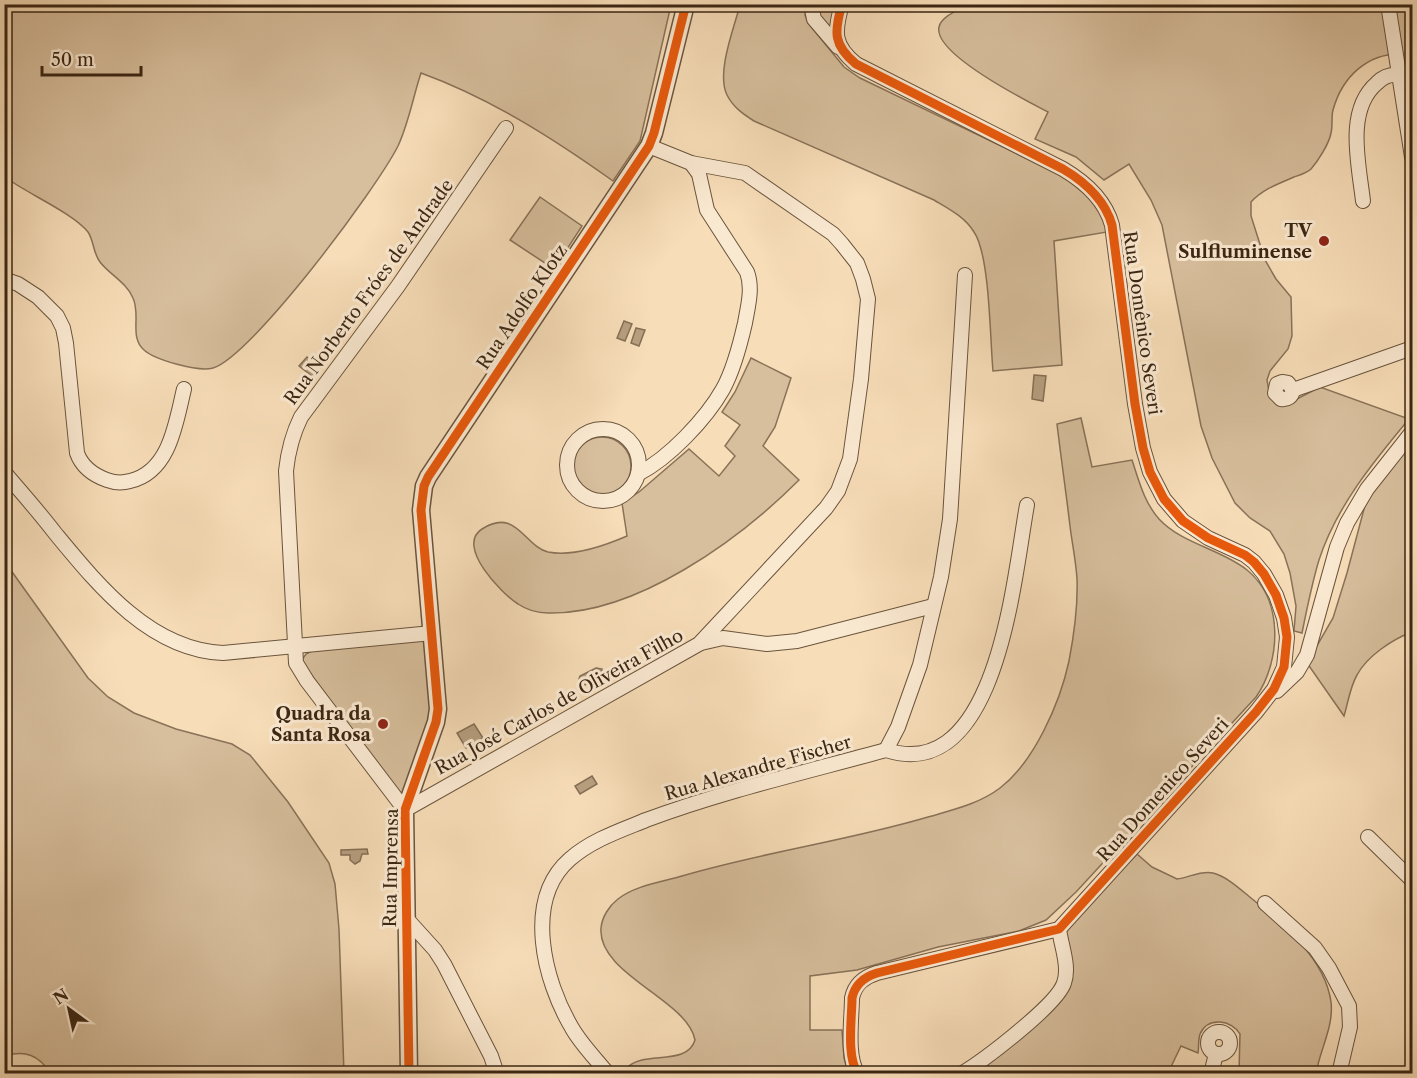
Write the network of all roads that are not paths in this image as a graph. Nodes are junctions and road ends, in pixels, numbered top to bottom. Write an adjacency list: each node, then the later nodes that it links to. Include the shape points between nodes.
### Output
1 (686, 4): 8 (street, Rua Adolfo Klotz)
2 (812, 4): 5 (street, Rua Domênico Severi, via 814,19)
3 (842, 4): 5 (street, via 837,30)
4 (1388, 4): 6 (street)
5 (840, 48): 28 (street, Rua Domênico Severi, via 862,68 1063,169 1085,184 1103,204 1112,225 1135,404 1150,472 1164,499 1183,521 1245,555 1264,574 1282,609)
6 (1398, 75): 9 (street); 13 (street, via 1388,75 1376,83 1360,113 1357,134)
7 (506, 128): 26 (street, Rua Norberto Fróes de Andrade, via 296,426 286,471)
8 (649, 146): 10 (street, Rua José Carlos de Oliveira Filho); 24 (street, Rua Adolfo Klotz, via 428,477 421,510)
9 (1413, 157)
10 (691, 163): 11 (street, Rua José Carlos de Oliveira Filho); 12 (street, via 698,172)
11 (721, 168): 12 (street, via 705,174); 25 (street, Rua José Carlos de Oliveira Filho, via 750,175 833,234 857,263 867,299 852,445 838,491 819,518)
12 (701, 188): 21 (street, via 706,210 749,278 746,318 731,372 718,396 678,444)
13 (1363, 201)
14 (965, 275): 23 (street, via 952,503)
15 (4, 279): 17 (street, via 32,291 61,323 77,453 82,464 96,475 124,482 152,469 168,446)
16 (1413, 348): 18 (street)
17 (184, 389)
18 (1293, 390)
19 (1413, 432): 27 (street, via 1367,489 1347,523)
20 (4, 472): 26 (street, via 91,576 150,627 189,647 212,652)
21 (638, 474): 21 (street, via 634,446 612,430 585,434 568,457 571,482 579,492 595,500 614,500 624,494)
22 (1027, 505): 31 (street, Rua Alexandre Fischer, via 1005,629 993,667 970,716 953,738 935,749 914,755)
23 (933, 606): 25 (street, via 797,641 767,644 723,638); 31 (street, via 920,665)
24 (432, 633): 26 (street); 32 (street, Rua Imprensa, via 438,709)
25 (699, 644): 32 (street, Rua José Carlos de Oliveira Filho)
26 (295, 646): 32 (street, Rua Norberto Fróes de Andrade, via 296,663 307,681)
27 (1309, 646): 28 (street, via 1294,658 1289,657); 30 (street, via 1297,672)
28 (1286, 649): 29 (street, Rua Domênico Severi)
29 (1284, 667): 30 (street, Rua Domenico Severi, via 1274,689)
30 (1256, 712): 37 (street, Rua Domenico Severi)
31 (886, 750): 41 (street, Rua Alexandre Fischer, via 666,813 592,843 569,860 548,888 542,915 546,959 572,1029)
32 (405, 810): 36 (street, Rua Imprensa)
33 (1368, 837): 34 (street)
34 (1413, 880)
35 (1264, 903): 45 (street, via 1315,948 1348,1006 1350,1027)
36 (406, 918): 39 (street, Rua Imprensa); 40 (street, via 444,964)
37 (1059, 929): 42 (street, via 864,979 852,998 852,1052); 43 (street, via 1066,971 1059,993 996,1050)
38 (1216, 1054): 44 (street)
39 (409, 1074)
40 (497, 1074)
41 (608, 1074)
42 (858, 1074)
43 (961, 1074)
44 (1210, 1074)
45 (1339, 1074)

